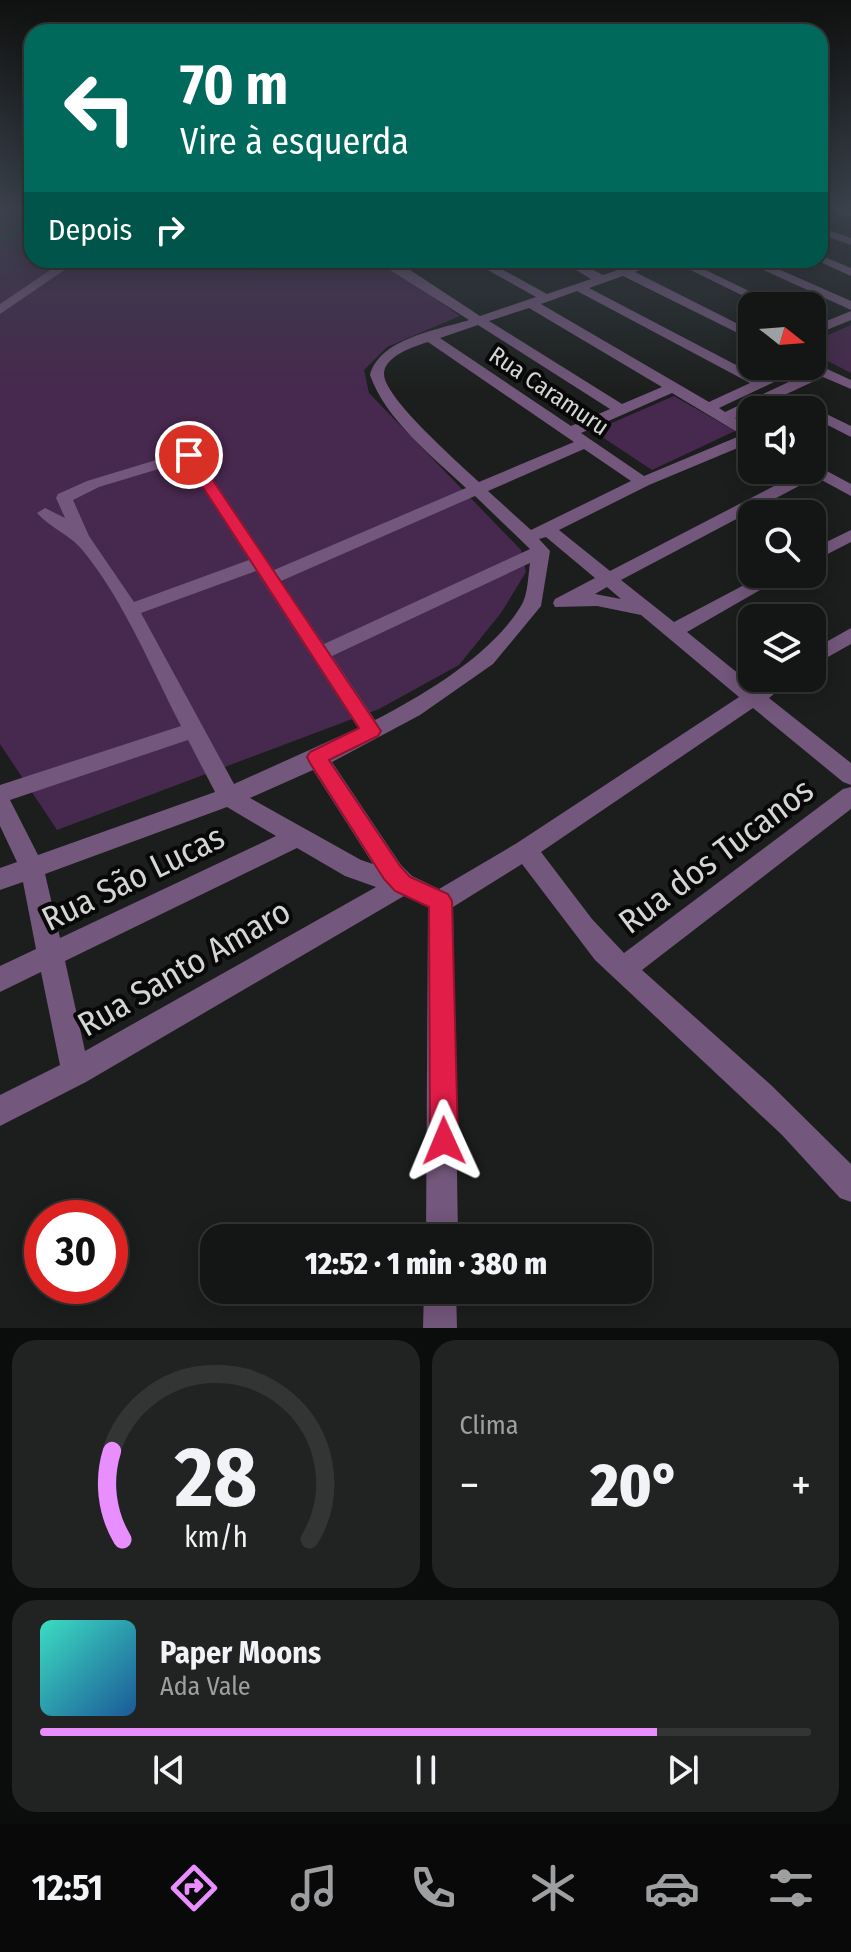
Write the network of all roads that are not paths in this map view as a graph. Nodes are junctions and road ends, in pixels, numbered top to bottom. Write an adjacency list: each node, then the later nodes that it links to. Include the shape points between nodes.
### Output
1 (60, 269): 15 (street)
2 (402, 269): 17 (street)
3 (493, 269): 12 (street)
4 (582, 269): 9 (street)
5 (633, 269): 8 (street)
6 (695, 269): 11 (street)
7 (768, 269): 14 (street)
8 (625, 272): 9 (street); 19 (street)
9 (603, 280): 10 (street)
10 (580, 288): 12 (street); 24 (street)
11 (744, 292)
12 (546, 298): 13 (street)
13 (530, 303): 17 (street); 26 (street)
14 (851, 306)
15 (0, 310)
16 (851, 315): 18 (street)
17 (479, 321): 20 (street); 30 (street)
18 (826, 324)
19 (738, 329)
20 (430, 337): 34 (street, Rua Caramuru); 42 (street, via 386,358 377,371 377,383 421,435)
21 (826, 372): 25 (street)
22 (767, 380): 24 (street)
23 (799, 380): 27 (street)
24 (760, 383): 29 (street)
25 (851, 385)
26 (672, 388): 29 (street); 30 (street)
27 (779, 393): 28 (street); 31 (street)
28 (785, 396)
29 (708, 408): 31 (street)
30 (621, 410): 34 (street)
31 (725, 417): 33 (street)
32 (826, 418): 35 (street)
33 (738, 426)
34 (572, 431): 37 (street, Rua Caramuru)
35 (851, 432)
36 (738, 441): 39 (street)
37 (592, 447): 39 (street, Rua Caramuru); 42 (street)
38 (826, 476): 41 (street)
39 (643, 482): 46 (street)
40 (786, 484): 49 (street)
41 (851, 491)
42 (484, 495): 46 (street); 48 (street)
43 (45, 513): 45 (street)
44 (851, 535): 47 (street)
45 (83, 539): 48 (street, via 64,498 189,455); 52 (street)
46 (539, 539): 49 (street); 54 (street, via 541,587); 58 (street)
47 (826, 548)
48 (266, 570): 52 (street); 58 (street)
49 (605, 579): 51 (street); 53 (street)
50 (753, 588): 55 (street)
51 (562, 603): 53 (street, via 597,600); 54 (street)
52 (130, 610): 61 (street)
53 (645, 610): 55 (street)
54 (527, 615): 62 (street, via 452,687)
55 (672, 632): 60 (street)
56 (851, 635): 57 (street)
57 (826, 650)
58 (320, 654): 62 (street)
59 (761, 692): 60 (street)
60 (752, 698): 64 (street); 70 (street)
61 (193, 730): 65 (street); 67 (street)
62 (371, 731): 63 (street)
63 (317, 757): 67 (street); 73 (street)
64 (851, 776)
65 (0, 794)
66 (851, 796): 76 (street, Rua dos Tucanos)
67 (229, 797): 69 (street); 71 (street)
68 (0, 802): 71 (street)
69 (295, 838): 73 (street, via 354,869); 75 (street, Rua São Lucas)
70 (525, 850): 74 (street); 76 (street, via 584,928)
71 (32, 868): 72 (street); 75 (street)
72 (0, 879)
73 (403, 884): 74 (street); 78 (street, Rua Santo Amaro)
74 (440, 901): 81 (street)
75 (52, 954): 77 (street, Rua São Lucas); 78 (street)
76 (623, 969): 80 (street, via 805,1133)
77 (0, 979)
78 (76, 1072): 79 (street, Rua Santo Amaro)
79 (0, 1111)
80 (851, 1187)
81 (442, 1224)
82 (440, 1304): 83 (street)
83 (440, 1328)

